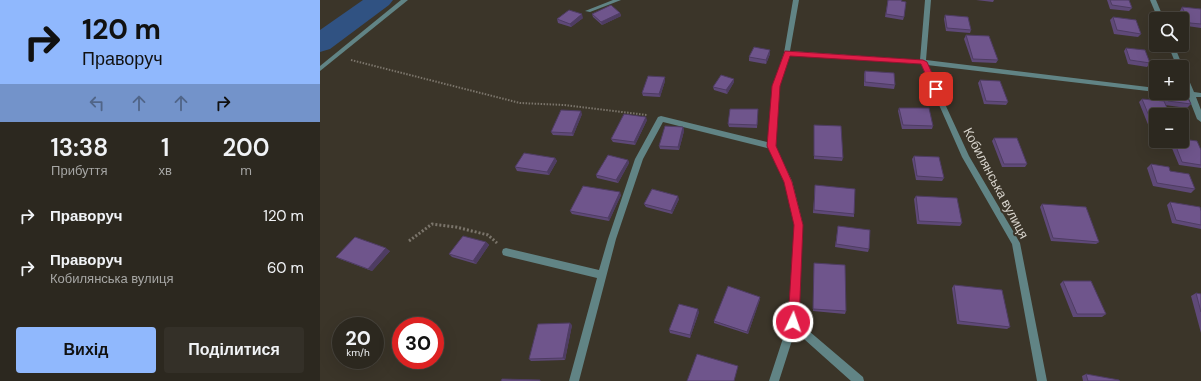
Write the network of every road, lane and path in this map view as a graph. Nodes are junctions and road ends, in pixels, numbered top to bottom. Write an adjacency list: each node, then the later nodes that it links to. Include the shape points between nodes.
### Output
1 (405, 0): 9 (street)
2 (618, 0): 6 (street)
3 (796, 0): 8 (street)
4 (928, 0): 10 (street, Кобилянська вулиця)
5 (1153, 0): 7 (street)
6 (588, 11)
7 (1158, 12)
8 (787, 53): 10 (street); 19 (street, via 776,86)
9 (336, 56): 11 (street); 17 (path, via 520,103 636,113)
10 (923, 62): 13 (street); 27 (street, Кобилянська вулиця, via 966,157 1016,243)
11 (320, 69)
12 (1189, 87): 15 (street)
13 (1149, 89)
14 (1189, 94): 15 (street)
15 (1192, 94): 16 (street); 18 (street)
16 (1201, 95)
17 (662, 119): 19 (street); 22 (street, via 639,159)
18 (1201, 119)
19 (771, 146): 23 (street, via 788,182 799,225)
20 (409, 241): 21 (path, via 432,224 488,235)
21 (506, 252): 22 (street)
22 (602, 275): 24 (street)
23 (793, 322): 25 (street); 26 (street)
24 (574, 381)
25 (774, 381)
26 (859, 381)
27 (1042, 381)

